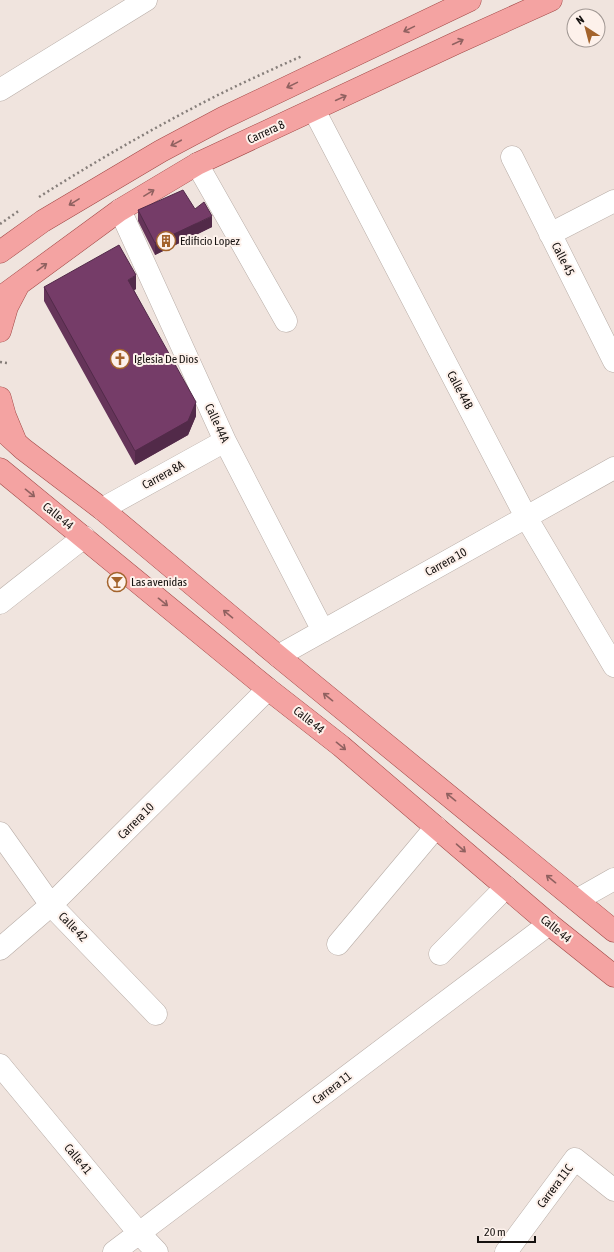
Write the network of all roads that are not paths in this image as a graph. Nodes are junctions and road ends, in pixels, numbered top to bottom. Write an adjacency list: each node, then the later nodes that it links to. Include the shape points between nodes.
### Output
1 (146, 0): 4 (street)
2 (470, 0): 11 (main road, one-way to 11, via 223,118 161,151 49,217)
3 (551, 0): 5 (main road, Carrera 8, one-way to 3)
4 (0, 90)
5 (314, 110): 7 (main road, Carrera 8); 24 (street, Calle 44B)
6 (512, 156): 10 (street, Calle 45)
7 (197, 164): 9 (main road, Carrera 8, one-way to 7); 14 (street)
8 (614, 201): 10 (street)
9 (120, 210): 12 (main road, Carrera 8, one-way to 9); 19 (street, Calle 44A)
10 (550, 234): 16 (street, Calle 45)
11 (0, 252)
12 (20, 283): 13 (main road, Carrera 8); 15 (main road, via 7,307)
13 (0, 298)
14 (286, 321)
15 (0, 332)
16 (614, 361)
17 (0, 398): 20 (main road)
18 (0, 428): 20 (main road)
19 (225, 441): 23 (street, Carrera 8A); 27 (street, Calle 44A)
20 (16, 443): 23 (main road)
21 (614, 468): 24 (street, Carrera 10)
22 (0, 469): 25 (main road, Calle 44, one-way to 25)
23 (102, 509): 28 (main road, one-way to 23)
24 (526, 517): 27 (street, Carrera 10); 29 (street, Calle 44B)
25 (84, 538): 26 (street); 30 (main road, Calle 44, one-way to 30)
26 (0, 603)
27 (323, 631): 28 (street, Carrera 10)
28 (278, 656): 35 (main road, one-way to 28)
29 (614, 666)
30 (268, 689): 31 (main road, Calle 44, one-way to 31, via 341,746); 36 (street, Carrera 10)
31 (436, 827): 34 (main road, Calle 44, one-way to 34); 39 (street)
32 (0, 832): 36 (street, Calle 42)
33 (614, 879): 35 (street)
34 (506, 886): 37 (main road, Calle 44); 41 (street)
35 (577, 900): 38 (main road)
36 (51, 904): 40 (street, Carrera 10); 43 (street, Calle 42)
37 (549, 924): 42 (main road, Calle 44); 46 (street, Carrera 11)
38 (614, 931)
39 (338, 944)
40 (0, 949)
41 (440, 954)
42 (614, 976)
43 (156, 1014)
44 (0, 1065): 46 (street, Calle 41)
45 (614, 1190): 49 (street, Carrera 11C, via 575,1159)
46 (139, 1233): 47 (street, Carrera 11); 48 (street, Calle 41)
47 (114, 1252)
48 (157, 1252)
49 (506, 1252)

